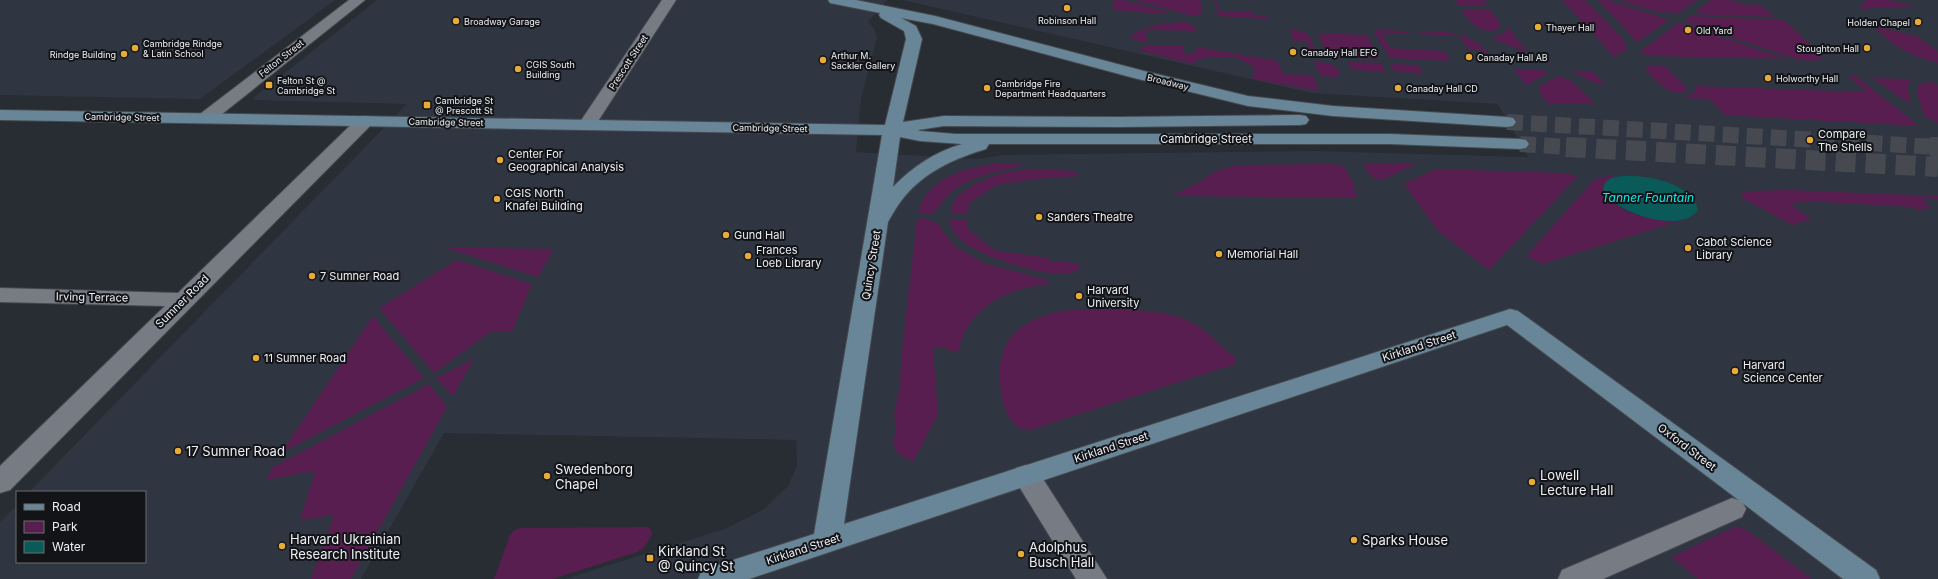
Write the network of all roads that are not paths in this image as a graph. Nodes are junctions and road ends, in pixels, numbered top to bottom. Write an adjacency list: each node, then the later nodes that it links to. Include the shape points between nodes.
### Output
1 (358, 0): 6 (street, Felton Street)
2 (669, 0): 9 (street, Prescott Street)
3 (835, 0): 4 (main road, Broadway)
4 (877, 9): 8 (main road, Broadway, via 911,8 1248,101 1332,111); 10 (main road, Quincy Street, via 908,26 914,37)
5 (0, 115): 6 (main road, Cambridge Street)
6 (206, 118): 7 (main road, Cambridge Street)
7 (365, 121): 9 (main road, Cambridge Street); 15 (street, Sumner Road)
8 (1507, 122): 10 (main road, Cambridge Street, via 1408,119 944,121 913,124)
9 (587, 125): 10 (main road, Cambridge Street)
10 (892, 130): 11 (main road, Cambridge Street, via 938,138); 13 (main road, Quincy Street)
11 (1038, 139): 12 (main road, Cambridge Street, via 1402,139); 13 (main road, via 989,143 943,158 909,181 889,203)
12 (1520, 144)
13 (877, 222): 20 (main road, Quincy Street)
14 (0, 295): 15 (street, Irving Terrace)
15 (184, 300): 18 (street, Sumner Road)
16 (1510, 316): 17 (main road, Kirkland Street); 24 (main road, Oxford Street)
17 (1026, 475): 20 (main road, Kirkland Street); 22 (street)
18 (0, 483)
19 (1732, 510): 23 (street)
20 (827, 541): 21 (main road, Kirkland Street)
21 (713, 579)
22 (1092, 579)
23 (1573, 579)
24 (1865, 579)

